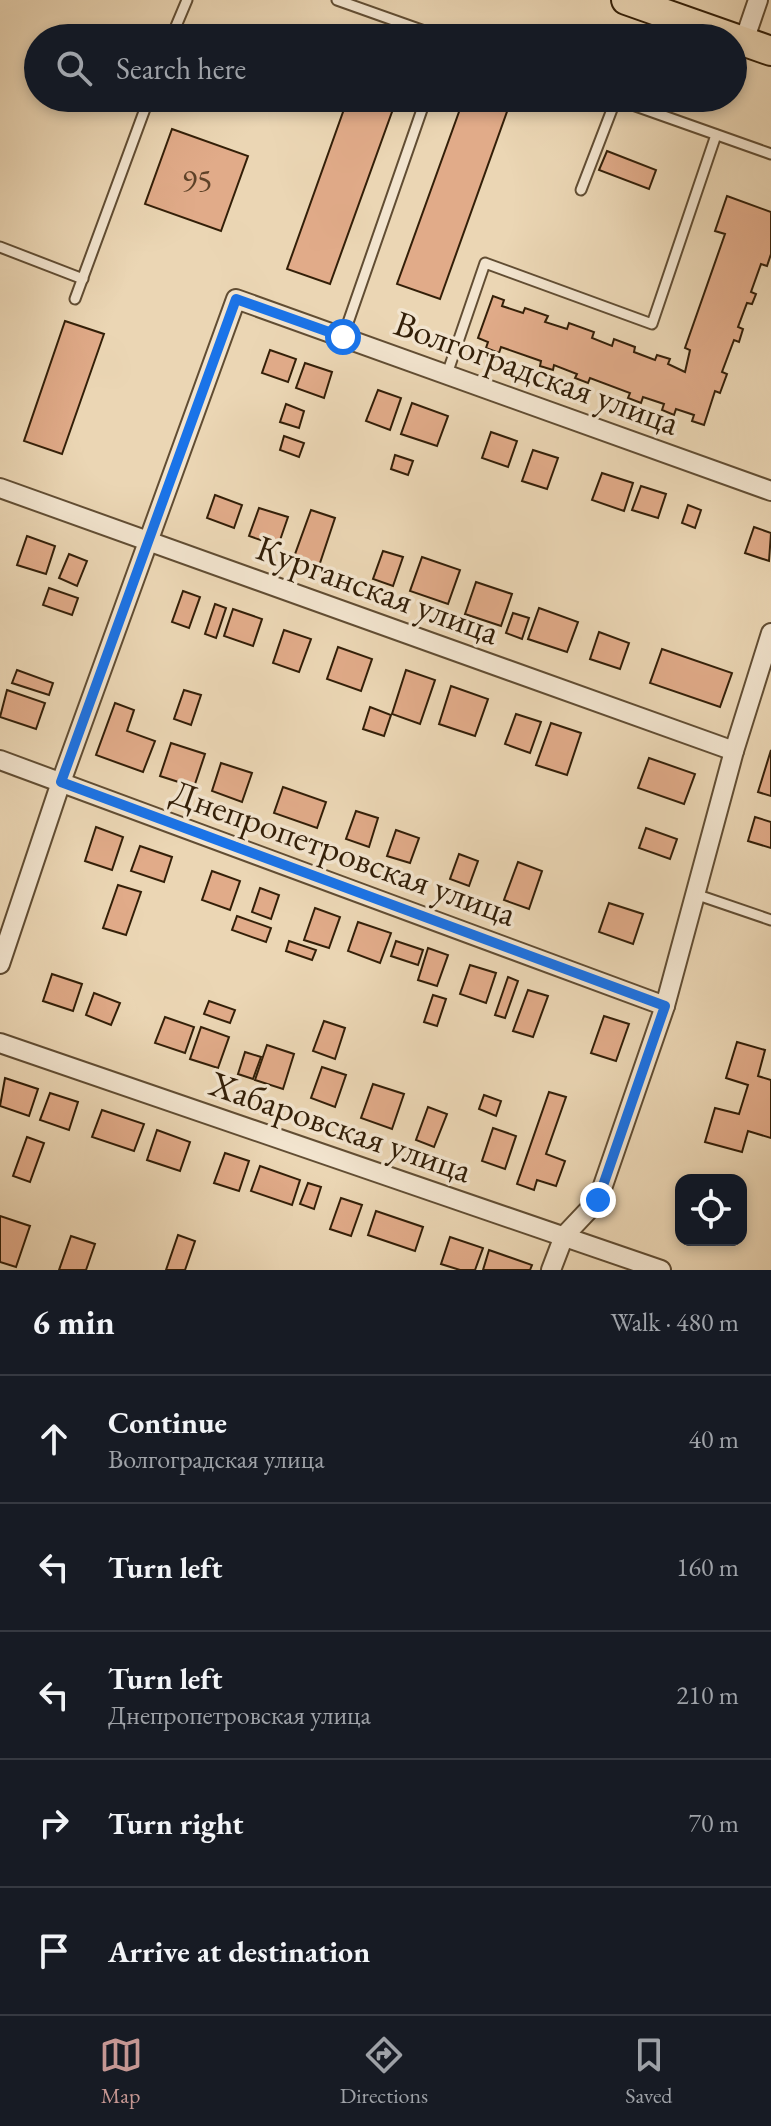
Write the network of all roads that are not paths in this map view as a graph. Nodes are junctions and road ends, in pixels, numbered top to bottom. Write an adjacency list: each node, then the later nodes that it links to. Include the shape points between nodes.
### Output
1 (187, 0): 5 (lane)
2 (337, 0): 6 (lane)
3 (626, 0): 7 (main road)
4 (758, 0): 8 (street)
5 (177, 24)
6 (405, 24)
7 (695, 24)
8 (747, 32)
9 (747, 42): 10 (main road)
10 (771, 51)
11 (144, 112): 19 (lane)
12 (421, 112): 21 (lane)
13 (609, 112): 17 (lane)
14 (653, 112): 15 (lane)
15 (716, 135): 16 (lane); 22 (lane, via 652,324 485,263)
16 (771, 154)
17 (581, 190)
18 (0, 247): 19 (lane)
19 (83, 279): 20 (lane)
20 (75, 299)
21 (343, 337): 22 (street, Волгоградская улица); 25 (street, Волгоградская улица, via 236,299)
22 (447, 374): 24 (street, Волгоградская улица)
23 (0, 488): 25 (street, Курганская улица)
24 (771, 491)
25 (148, 541): 27 (street, Курганская улица); 29 (street)
26 (771, 633): 27 (street)
27 (734, 751): 30 (street)
28 (0, 760): 29 (street, Днепропетровская улица)
29 (61, 782): 32 (street); 33 (street, Днепропетровская улица)
30 (695, 894): 31 (lane); 33 (street)
31 (771, 920)
32 (0, 964)
33 (665, 1006): 35 (street, via 598,1200)
34 (0, 1043): 35 (street, Хабаровская улица)
35 (564, 1236): 36 (street); 37 (street, Хабаровская улица)
36 (551, 1270)
37 (661, 1270)

